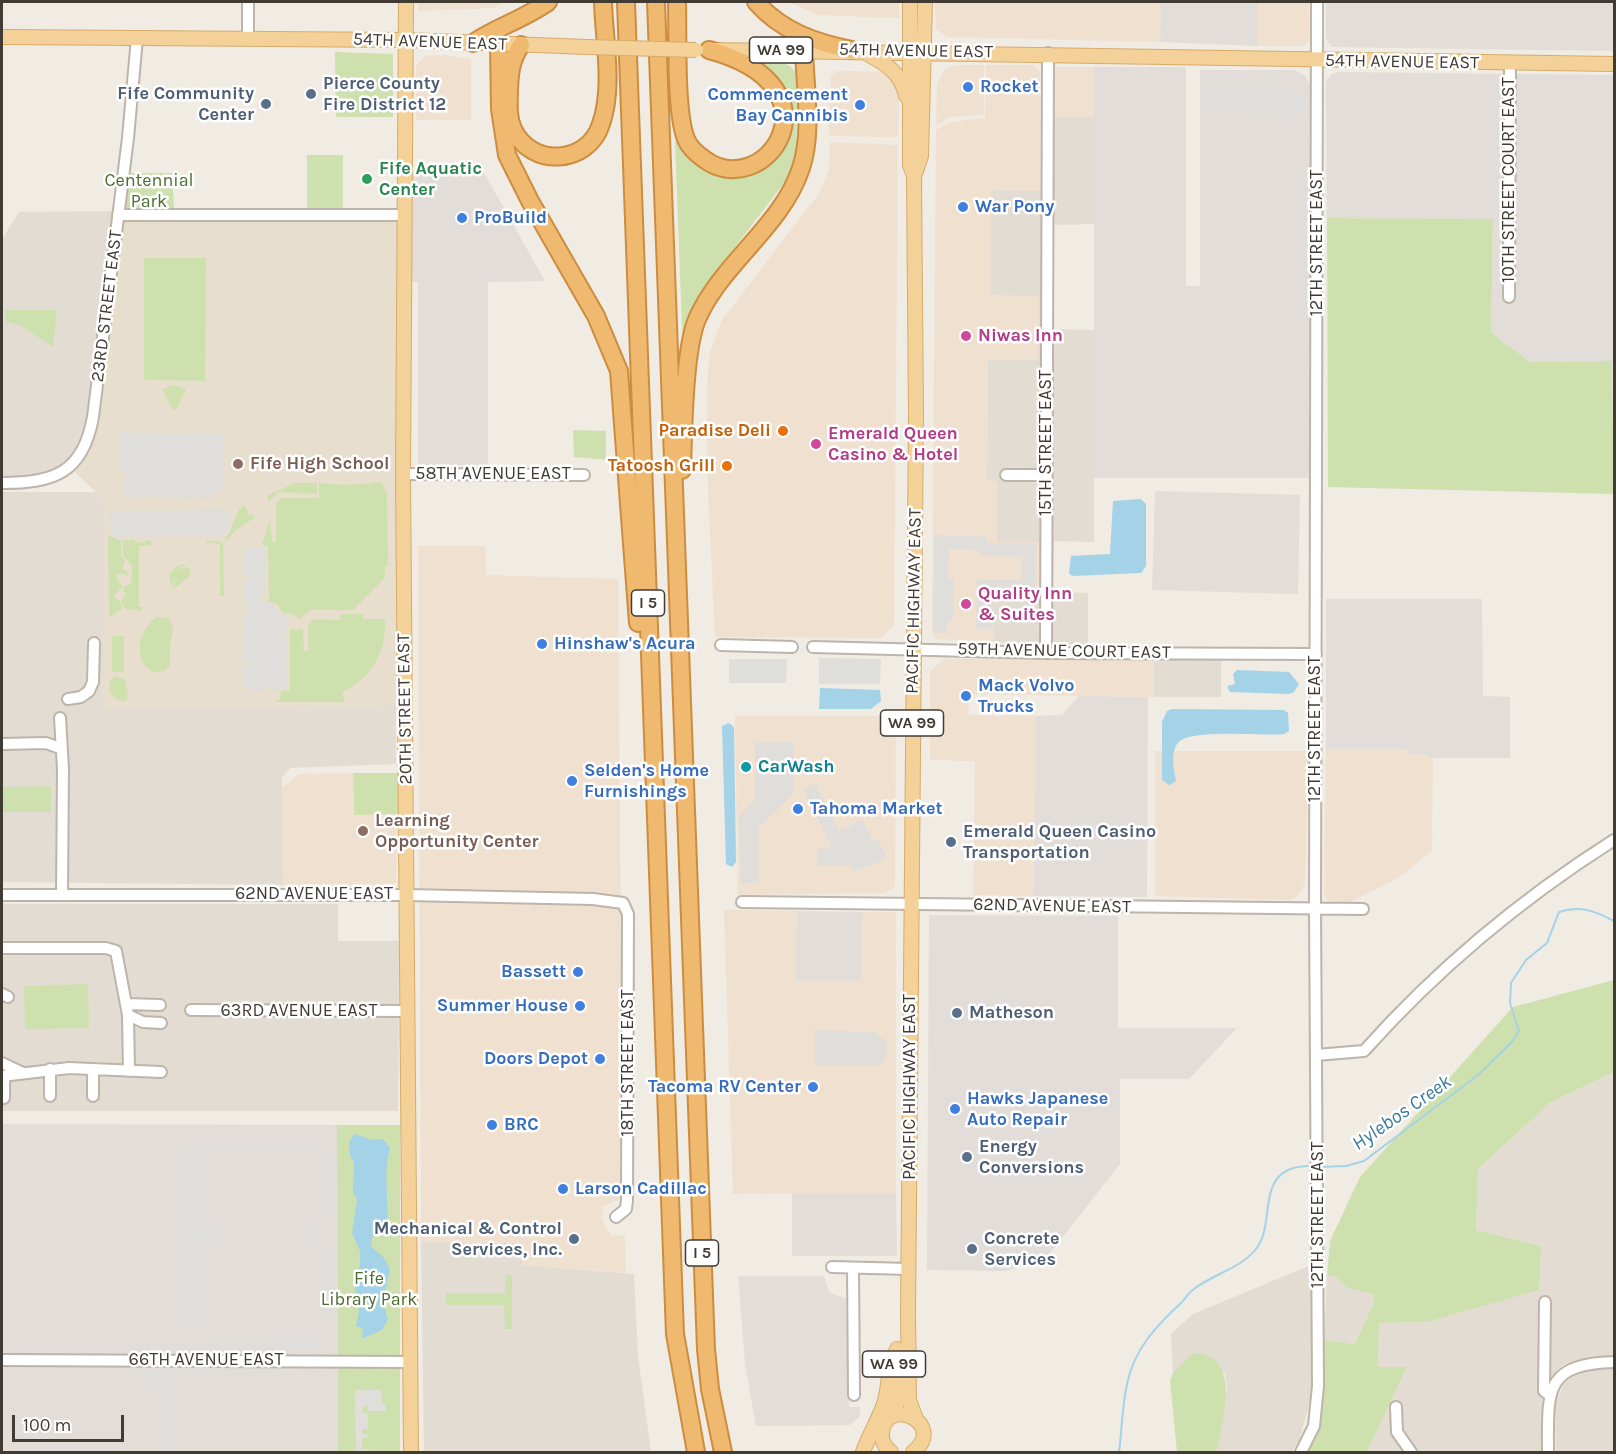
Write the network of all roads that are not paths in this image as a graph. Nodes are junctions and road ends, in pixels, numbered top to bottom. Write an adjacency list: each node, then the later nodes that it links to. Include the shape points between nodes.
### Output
1 (248, 2): 14 (street)
2 (406, 2): 15 (main road, 20TH STREET EAST)
3 (548, 2): 16 (highway)
4 (603, 2): 18 (highway, via 604,114 595,137 584,149 566,156 548,156 532,150 518,137 510,120 510,65)
5 (626, 2): 47 (highway, I 5)
6 (656, 2): 37 (highway, I 5)
7 (676, 2): 19 (highway, via 686,140 696,153 715,166 746,167 762,159 779,141 784,122 781,98 770,80 753,67)
8 (756, 2): 21 (highway, via 796,33)
9 (910, 2): 22 (main road, PACIFIC HIGHWAY EAST)
10 (925, 2): 22 (main road, PACIFIC HIGHWAY EAST)
11 (1317, 2): 24 (street, 12TH STREET EAST)
12 (2, 37): 13 (main road, 54TH AVENUE EAST)
13 (137, 38): 14 (main road, 54TH AVENUE EAST); 29 (street, 23RD STREET EAST)
14 (248, 39): 15 (main road, 54TH AVENUE EAST)
15 (406, 40): 16 (main road, 54TH AVENUE EAST); 30 (main road, 20TH STREET EAST)
16 (473, 43): 17 (main road, 54TH AVENUE EAST)
17 (499, 44): 18 (main road, 54TH AVENUE EAST); 47 (highway, via 500,109 507,155 596,316 619,371 641,660)
18 (521, 45): 19 (main road, 54TH AVENUE EAST / WA 99, bridge)
19 (703, 50): 20 (main road, 54TH AVENUE EAST / WA 99)
20 (804, 50): 21 (main road, 54TH AVENUE EAST / WA 99); 37 (highway, via 805,142 796,181 714,289 693,329 682,465)
21 (857, 50): 22 (main road, 54TH AVENUE EAST / WA 99); 27 (main road, via 895,71 903,83)
22 (917, 51): 23 (main road, 54TH AVENUE EAST); 27 (main road, PACIFIC HIGHWAY EAST / WA 99); 28 (main road, PACIFIC HIGHWAY EAST / WA 99, via 921,156)
23 (1048, 53): 24 (main road, 54TH AVENUE EAST); 35 (street, 15TH STREET EAST)
24 (1317, 61): 25 (main road, 54TH AVENUE EAST); 44 (street, 12TH STREET EAST)
25 (1510, 63): 26 (main road, 54TH AVENUE EAST); 31 (street, 10TH STREET COURT EAST)
26 (1614, 64)
27 (910, 116): 28 (main road, PACIFIC HIGHWAY EAST / WA 99, via 910,165)
28 (914, 177): 42 (main road, PACIFIC HIGHWAY EAST / WA 99)
29 (118, 215): 30 (street); 36 (street, 23RD STREET EAST, via 88,441 75,462 63,472 46,480)
30 (405, 215): 32 (main road, 20TH STREET EAST)
31 (1509, 297)
32 (403, 474): 33 (street, 58TH AVENUE EAST); 53 (main road, 20TH STREET EAST)
33 (584, 475)
34 (1006, 475): 35 (street)
35 (1046, 476): 43 (street, 15TH STREET EAST)
36 (2, 483)
37 (678, 629): 95 (highway, I 5, via 706,1349)
38 (94, 643): 45 (street, via 92,686 81,697)
39 (721, 645): 40 (street)
40 (792, 646)
41 (813, 647): 42 (street, 59TH AVENUE COURT EAST)
42 (913, 648): 43 (street, 59TH AVENUE COURT EAST); 55 (main road, PACIFIC HIGHWAY EAST / WA 99)
43 (1046, 653): 44 (street, 59TH AVENUE COURT EAST)
44 (1316, 654): 57 (street, 12TH STREET EAST)
45 (68, 699)
46 (60, 718): 49 (street)
47 (652, 719): 94 (highway, I 5, via 675,1334)
48 (2, 744): 49 (street, via 46,743)
49 (60, 748): 52 (street)
50 (1614, 840): 65 (street, via 1476,940 1364,1051)
51 (2, 895): 52 (street, 62ND AVENUE EAST)
52 (62, 895): 53 (street, 62ND AVENUE EAST)
53 (407, 895): 56 (street, 62ND AVENUE EAST, via 592,899); 63 (main road, 20TH STREET EAST)
54 (742, 902): 55 (street, 62ND AVENUE EAST)
55 (911, 903): 57 (street, 62ND AVENUE EAST); 79 (main road, PACIFIC HIGHWAY EAST / WA 99)
56 (625, 905): 76 (street, 18TH STREET EAST, via 627,1200 626,1209)
57 (1315, 908): 58 (street, 62ND AVENUE EAST); 65 (street, 12TH STREET EAST)
58 (1363, 909)
59 (2, 948): 61 (street, via 113,949 119,957)
60 (160, 1005): 61 (street)
61 (127, 1010): 64 (street, via 143,1022); 69 (street)
62 (191, 1010): 63 (street, 63RD AVENUE EAST)
63 (407, 1011): 84 (main road, 20TH STREET EAST)
64 (161, 1023)
65 (1316, 1055): 99 (street, 12TH STREET EAST, via 1318,1386 1314,1426)
66 (2, 1063): 71 (street)
67 (50, 1069): 68 (street); 71 (street); 73 (street)
68 (93, 1070): 69 (street); 74 (street)
69 (129, 1071): 70 (street)
70 (162, 1072)
71 (23, 1073): 72 (street)
72 (3, 1076): 75 (street)
73 (50, 1096)
74 (93, 1096)
75 (4, 1098)
76 (616, 1218)
77 (832, 1267): 78 (street)
78 (853, 1268): 79 (street); 86 (street)
79 (909, 1269): 81 (main road, PACIFIC HIGHWAY EAST / WA 99)
80 (1545, 1302): 87 (street, via 1544,1391)
81 (908, 1312): 82 (main road, PACIFIC HIGHWAY EAST / WA 99); 90 (main road, PACIFIC HIGHWAY EAST / WA 99, via 909,1400)
82 (897, 1349): 89 (main road, PACIFIC HIGHWAY EAST / WA 99, via 894,1371 898,1402); 96 (main road, via 888,1370 884,1402)
83 (2, 1360): 84 (street, 66TH AVENUE EAST)
84 (410, 1362): 93 (main road, 20TH STREET EAST)
85 (1614, 1362): 87 (street, via 1575,1367 1562,1375)
86 (854, 1395)
87 (1550, 1395): 101 (street)
88 (1396, 1407): 100 (street, via 1397,1432)
89 (893, 1416): 90 (main road, via 907,1414); 91 (main road, WA 99)
90 (916, 1419): 92 (main road, WA 99, via 923,1431)
91 (881, 1433): 97 (main road); 98 (main road, via 884,1446)
92 (918, 1450)
93 (411, 1452)
94 (696, 1452)
95 (723, 1452)
96 (863, 1452)
97 (874, 1452)
98 (891, 1452)
99 (1301, 1452)
100 (1411, 1452)
101 (1548, 1452)

